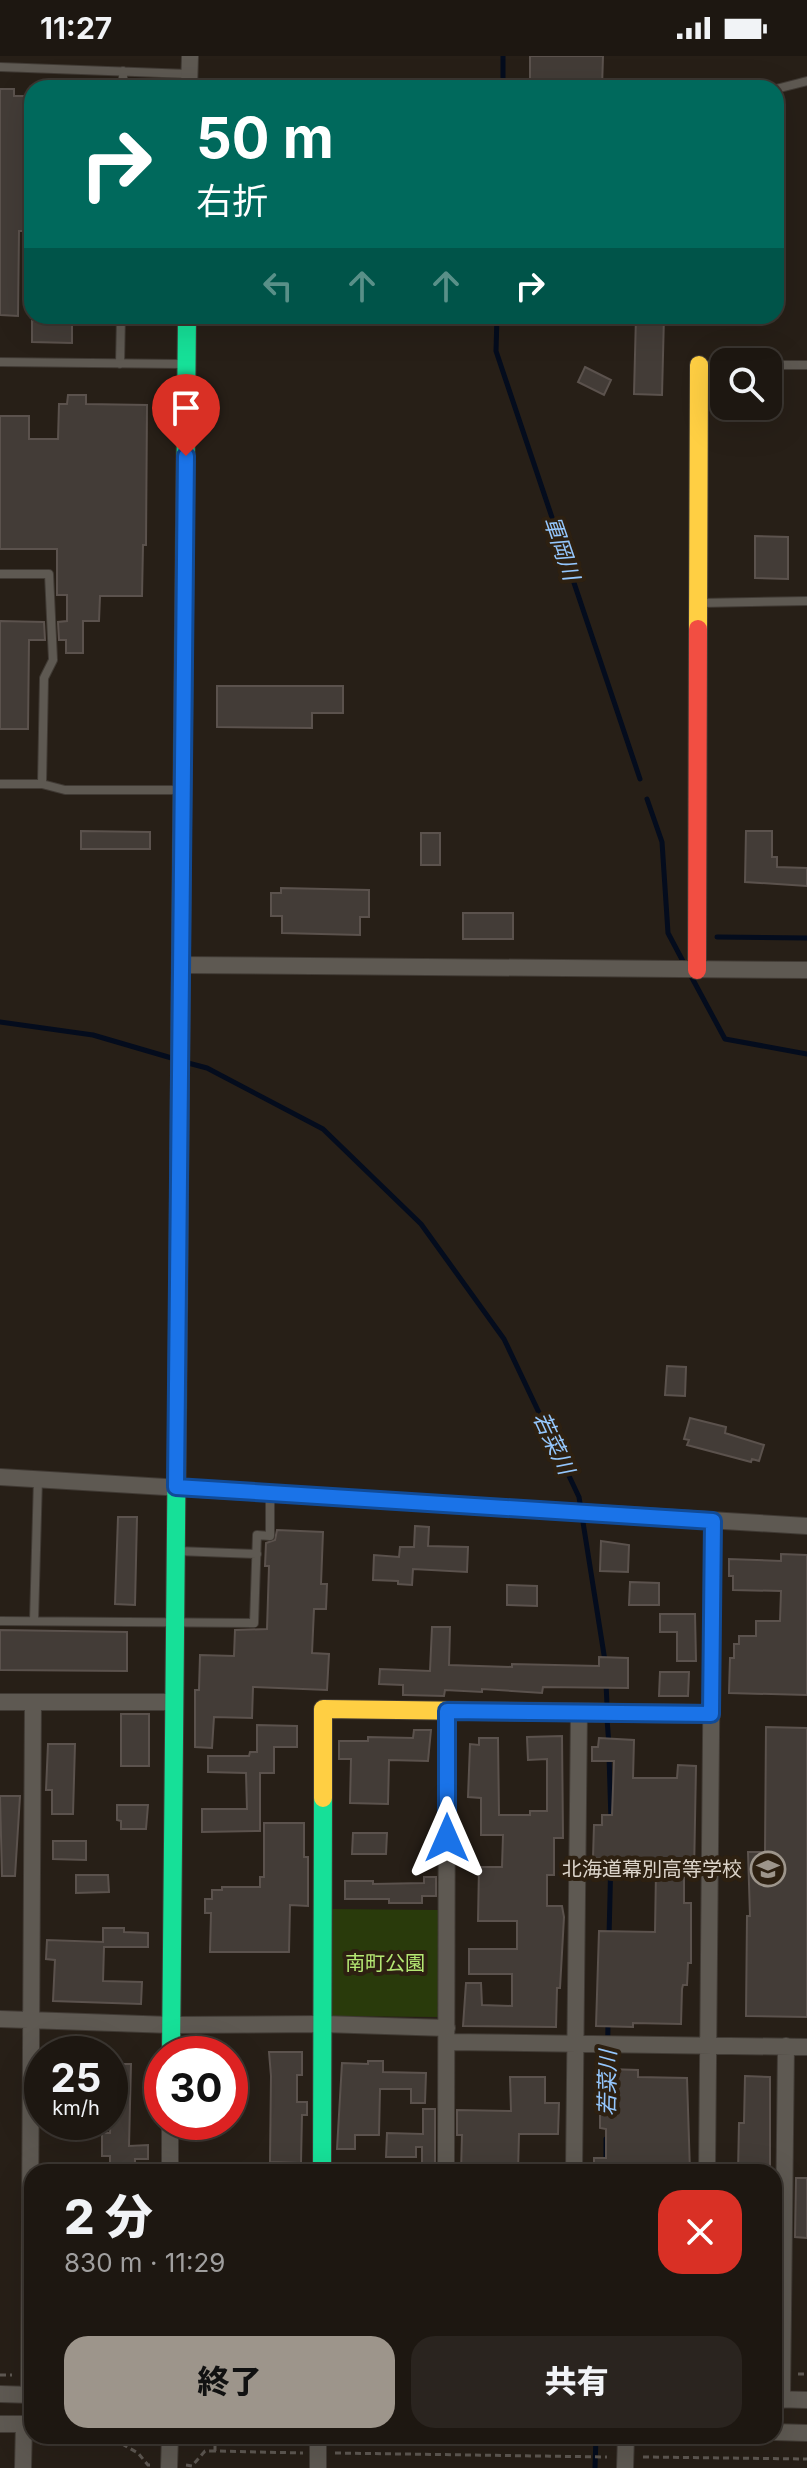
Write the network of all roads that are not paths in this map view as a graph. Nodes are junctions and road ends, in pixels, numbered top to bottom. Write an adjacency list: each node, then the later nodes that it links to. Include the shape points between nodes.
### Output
1 (190, 56): 6 (street)
2 (0, 67): 3 (lane)
3 (123, 71): 4 (lane); 5 (lane)
4 (123, 80)
5 (183, 80)
6 (190, 80)
7 (807, 81): 8 (lane)
8 (784, 87)
9 (121, 324): 12 (lane)
10 (187, 324): 13 (street)
11 (0, 362): 12 (lane)
12 (120, 364): 13 (lane)
13 (187, 365): 23 (street)
14 (699, 365): 15 (lane); 20 (street)
15 (710, 365)
16 (782, 365): 17 (lane)
17 (807, 365)
18 (0, 574): 22 (lane, via 49,574 53,660 44,678)
19 (807, 601): 20 (lane)
20 (698, 603): 25 (street)
21 (0, 784): 22 (lane)
22 (42, 784): 23 (lane, via 65,790)
23 (183, 790): 24 (street)
24 (181, 965): 25 (street); 29 (street)
25 (697, 970): 26 (street)
26 (807, 970)
27 (0, 1477): 28 (street)
28 (38, 1479): 29 (street); 36 (lane)
29 (176, 1487): 30 (street); 33 (street)
30 (270, 1493): 31 (street); 34 (lane, via 270,1536 257,1535)
31 (713, 1521): 32 (street); 43 (street)
32 (807, 1526)
33 (175, 1551): 34 (lane); 37 (street)
34 (257, 1554): 37 (lane, via 254,1623)
35 (0, 1621): 36 (lane)
36 (34, 1621): 37 (lane)
37 (175, 1622): 40 (street)
38 (0, 1702): 39 (street)
39 (33, 1702): 40 (street); 45 (street)
40 (174, 1702): 47 (street)
41 (447, 1711): 42 (street); 46 (street, via 323,1709); 48 (street)
42 (579, 1712): 43 (street); 50 (street)
43 (711, 1714): 51 (street)
44 (0, 2019): 45 (street)
45 (30, 2020): 47 (street); 55 (street)
46 (323, 2024): 47 (street); 48 (street); 57 (street)
47 (171, 2025): 49 (street)
48 (448, 2035): 50 (street); 58 (street)
49 (171, 2036)
50 (575, 2044): 51 (street); 59 (street)
51 (708, 2045): 52 (street); 60 (street)
52 (786, 2046): 53 (street); 61 (street)
53 (807, 2047)
54 (170, 2140): 56 (street)
55 (30, 2164)
56 (170, 2164)
57 (322, 2164)
58 (446, 2164)
59 (574, 2164)
60 (707, 2164)
61 (782, 2223)
62 (0, 2394): 63 (street)
63 (24, 2395)
64 (782, 2400): 65 (street)
65 (807, 2400)
66 (0, 2424): 67 (street)
67 (24, 2424)
68 (782, 2432): 69 (street)
69 (807, 2433)
70 (24, 2443): 72 (street)
71 (170, 2444): 73 (street)
72 (23, 2468)
73 (169, 2468)

